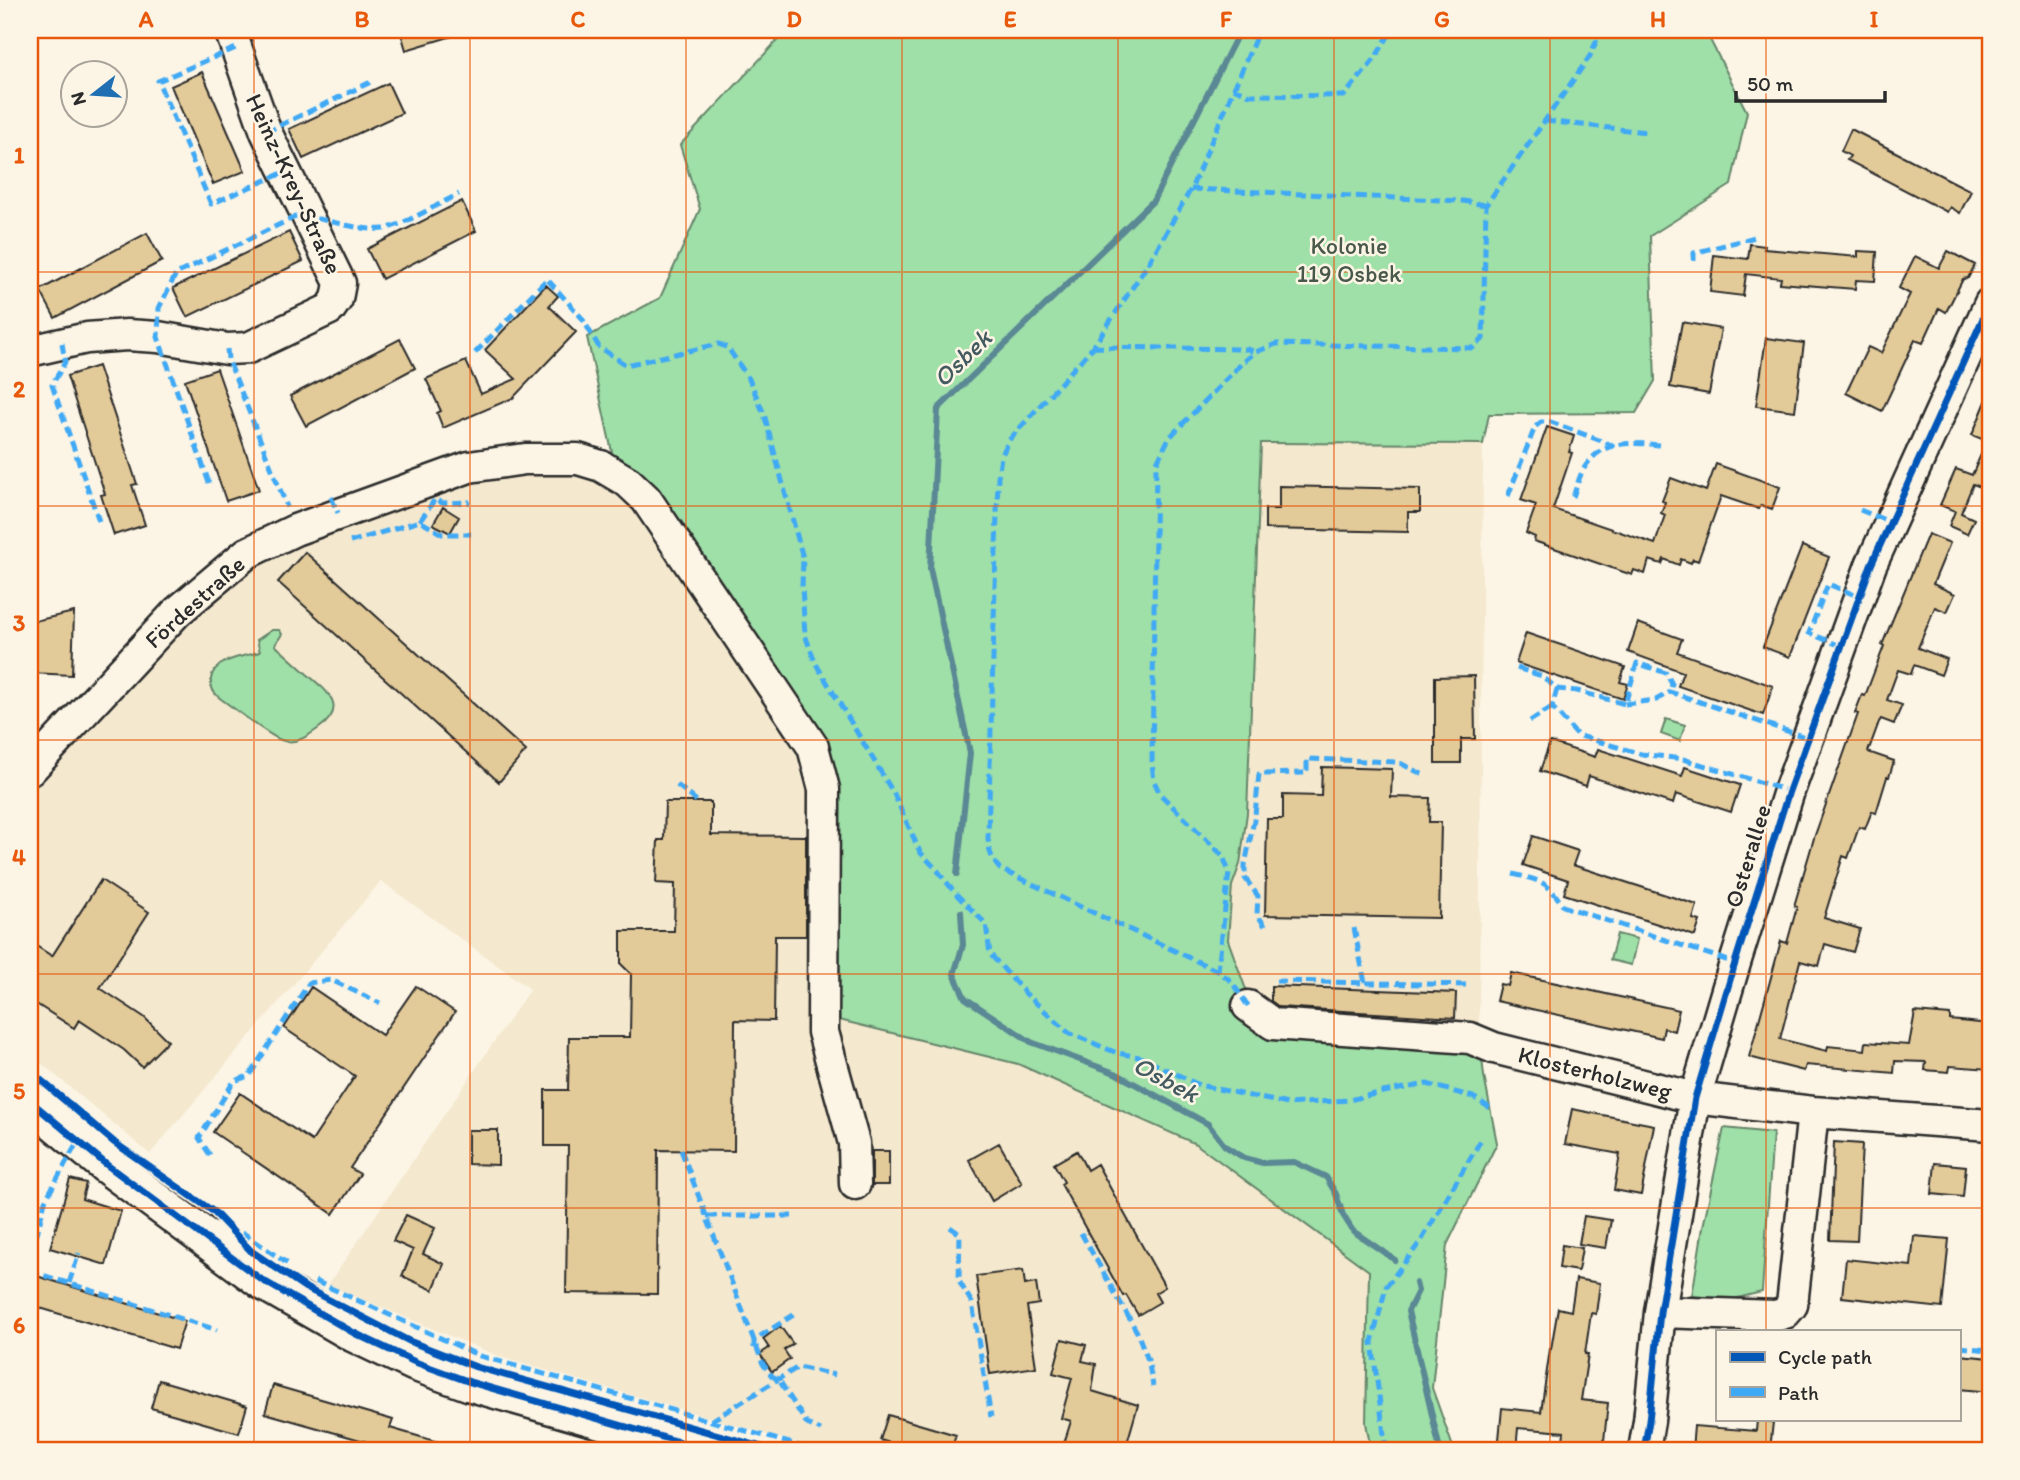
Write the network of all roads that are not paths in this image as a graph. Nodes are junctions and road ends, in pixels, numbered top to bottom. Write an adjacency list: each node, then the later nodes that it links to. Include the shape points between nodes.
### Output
1 (230, 30): 3 (street, Heinz-Krey-Straße, via 266,132 340,283 337,299 330,309 248,348 127,335 87,338)
2 (1990, 303): 6 (street, Osterallee, via 1864,586 1789,792)
3 (30, 351)
4 (30, 770): 10 (street, Fördestraße, via 177,612 247,553 325,518 470,467 525,459 578,459 601,466 646,499 813,747 824,789 823,1032 854,1143)
5 (1248, 1006): 6 (street, Klosterholzweg, via 1273,1024 1470,1038)
6 (1695, 1098): 8 (street, Klosterholzweg); 11 (street, Osterallee)
7 (30, 1101): 12 (main road, via 102,1161 262,1280 354,1334 470,1382)
8 (1813, 1112): 9 (street, Klosterholzweg); 11 (street, via 1792,1305 1774,1316)
9 (1990, 1125)
10 (855, 1184)
11 (1660, 1312): 13 (street, Osterallee)
12 (707, 1450)
13 (1644, 1450)

